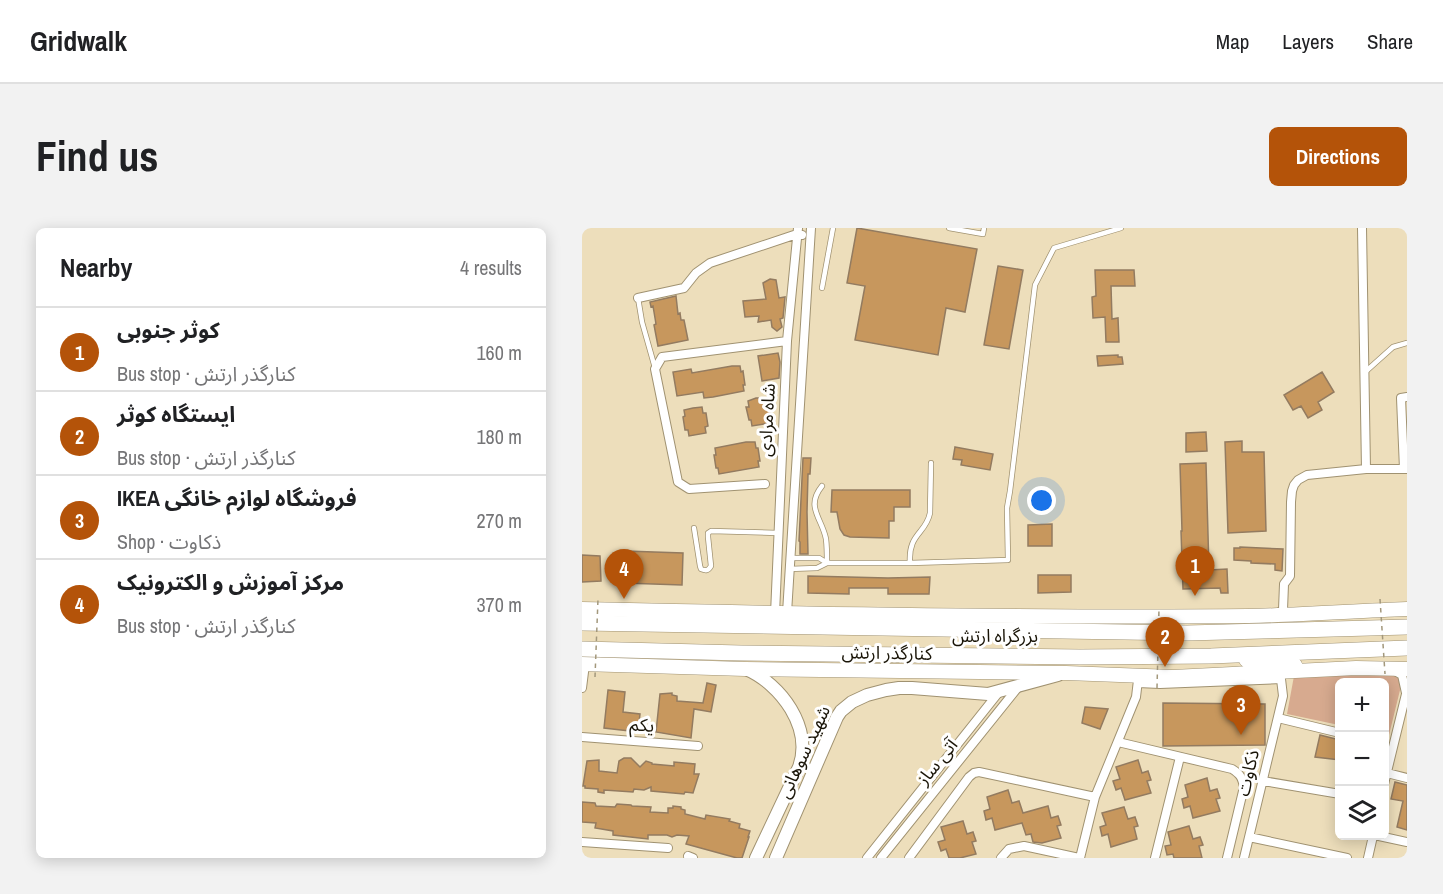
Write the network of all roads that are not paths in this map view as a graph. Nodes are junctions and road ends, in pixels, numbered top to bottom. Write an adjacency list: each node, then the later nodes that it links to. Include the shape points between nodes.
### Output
1 (833, 228): 8 (lane)
2 (949, 228): 3 (lane, via 983,234)
3 (984, 228)
4 (1121, 228): 24 (lane, via 1054,248 1035,285 1007,508 1008,560)
5 (1362, 228): 13 (street)
6 (797, 231): 7 (street); 9 (street, via 710,263 684,288); 10 (street, شاه مرادی)
7 (810, 232): 22 (street, شاه مرادی)
8 (822, 288)
9 (638, 298): 12 (lane)
10 (787, 341): 12 (street, via 662,357); 21 (street, شاه مرادی)
11 (1407, 343): 13 (lane, via 1393,347)
12 (655, 369): 18 (street, via 678,482 689,489)
13 (1364, 373): 16 (street)
14 (1407, 398): 17 (street, via 1401,398)
15 (931, 463): 24 (lane, via 929,519 912,541)
16 (1366, 469): 17 (street); 30 (street, via 1307,475 1298,480 1291,502 1290,576 1284,584 1283,610)
17 (1405, 469)
18 (765, 484)
19 (822, 486): 23 (lane, via 816,494 815,510 826,537)
20 (694, 528): 21 (lane, via 701,570 706,571 711,566 708,532)
21 (778, 533): 29 (street, شاه مرادی)
22 (790, 558): 23 (lane, via 819,558); 25 (street, شاه مرادی)
23 (826, 563): 24 (lane); 25 (lane, via 817,568)
24 (910, 563)
25 (789, 569): 29 (street, شاه مرادی)
26 (582, 609): 28 (main road)
27 (1407, 609): 30 (main road)
28 (727, 612): 29 (main road); 32 (main road)
29 (781, 613): 30 (main road)
30 (1276, 615)
31 (582, 623): 32 (highway, بزرگراه ارتش)
32 (828, 627): 33 (highway, بزرگراه ارتش, via 1187,633)
33 (1407, 627)
34 (1407, 648): 35 (highway, بزرگراه ارتش)
35 (1211, 656): 36 (highway, بزرگراه ارتش, via 741,653); 37 (main road)
36 (583, 659): 38 (main road, کنارگذر ارتش); 44 (street)
37 (1356, 668): 40 (main road, کنارگذر ارتش); 42 (main road, کنارگذر ارتش)
38 (745, 669): 41 (main road, کنارگذر ارتش); 62 (main road, شهید سوهانی, via 776,690 795,717 801,737 802,757)
39 (1407, 669): 40 (main road, کنارگذر ارتش)
40 (1386, 671): 45 (street, via 1401,674)
41 (1066, 673): 42 (main road, کنارگذر ارتش); 43 (main road, شهید سوهانی)
42 (1138, 680): 50 (street, ذکاوت, via 1160,684 1281,679 1283,696); 53 (street, via 1136,697)
43 (1018, 686): 46 (main road, شهید سوهانی); 48 (street, آتی ساز)
44 (582, 688)
45 (1407, 691): 49 (street)
46 (999, 692): 47 (street, آتی ساز); 63 (main road, شهید سوهانی, via 899,688 852,702 837,717)
47 (987, 707): 48 (street, via 993,706); 72 (street, آتی ساز)
48 (996, 714): 73 (street, آتی ساز)
49 (1404, 714): 54 (street)
50 (1278, 718): 51 (street); 59 (street, ذکاوت)
51 (1335, 731)
52 (582, 737): 55 (street, یکم)
53 (1118, 742): 56 (street); 61 (street)
54 (1389, 744)
55 (698, 746)
56 (1180, 757): 77 (street); 78 (street, via 1240,773 1244,786)
57 (1389, 774): 58 (street)
58 (1407, 778)
59 (1263, 781): 60 (street); 64 (street, ذکاوت)
60 (1335, 793)
61 (1095, 797): 74 (street, via 974,773); 76 (street)
62 (776, 814): 63 (main road); 70 (main road, شهید سوهانی)
63 (790, 823): 71 (main road, شهید سوهانی)
64 (1250, 837): 79 (street, ذکاوت); 80 (street)
65 (1389, 838): 68 (street)
66 (1372, 840): 81 (street)
67 (582, 842): 69 (street)
68 (1407, 842)
69 (668, 848)
70 (756, 858)
71 (776, 858)
72 (867, 858)
73 (880, 858)
74 (909, 858)
75 (1001, 858): 76 (street, via 1009,849 1024,846)
76 (1079, 858)
77 (1155, 858)
78 (1227, 858)
79 (1244, 858)
80 (1347, 858)
81 (1368, 858)

